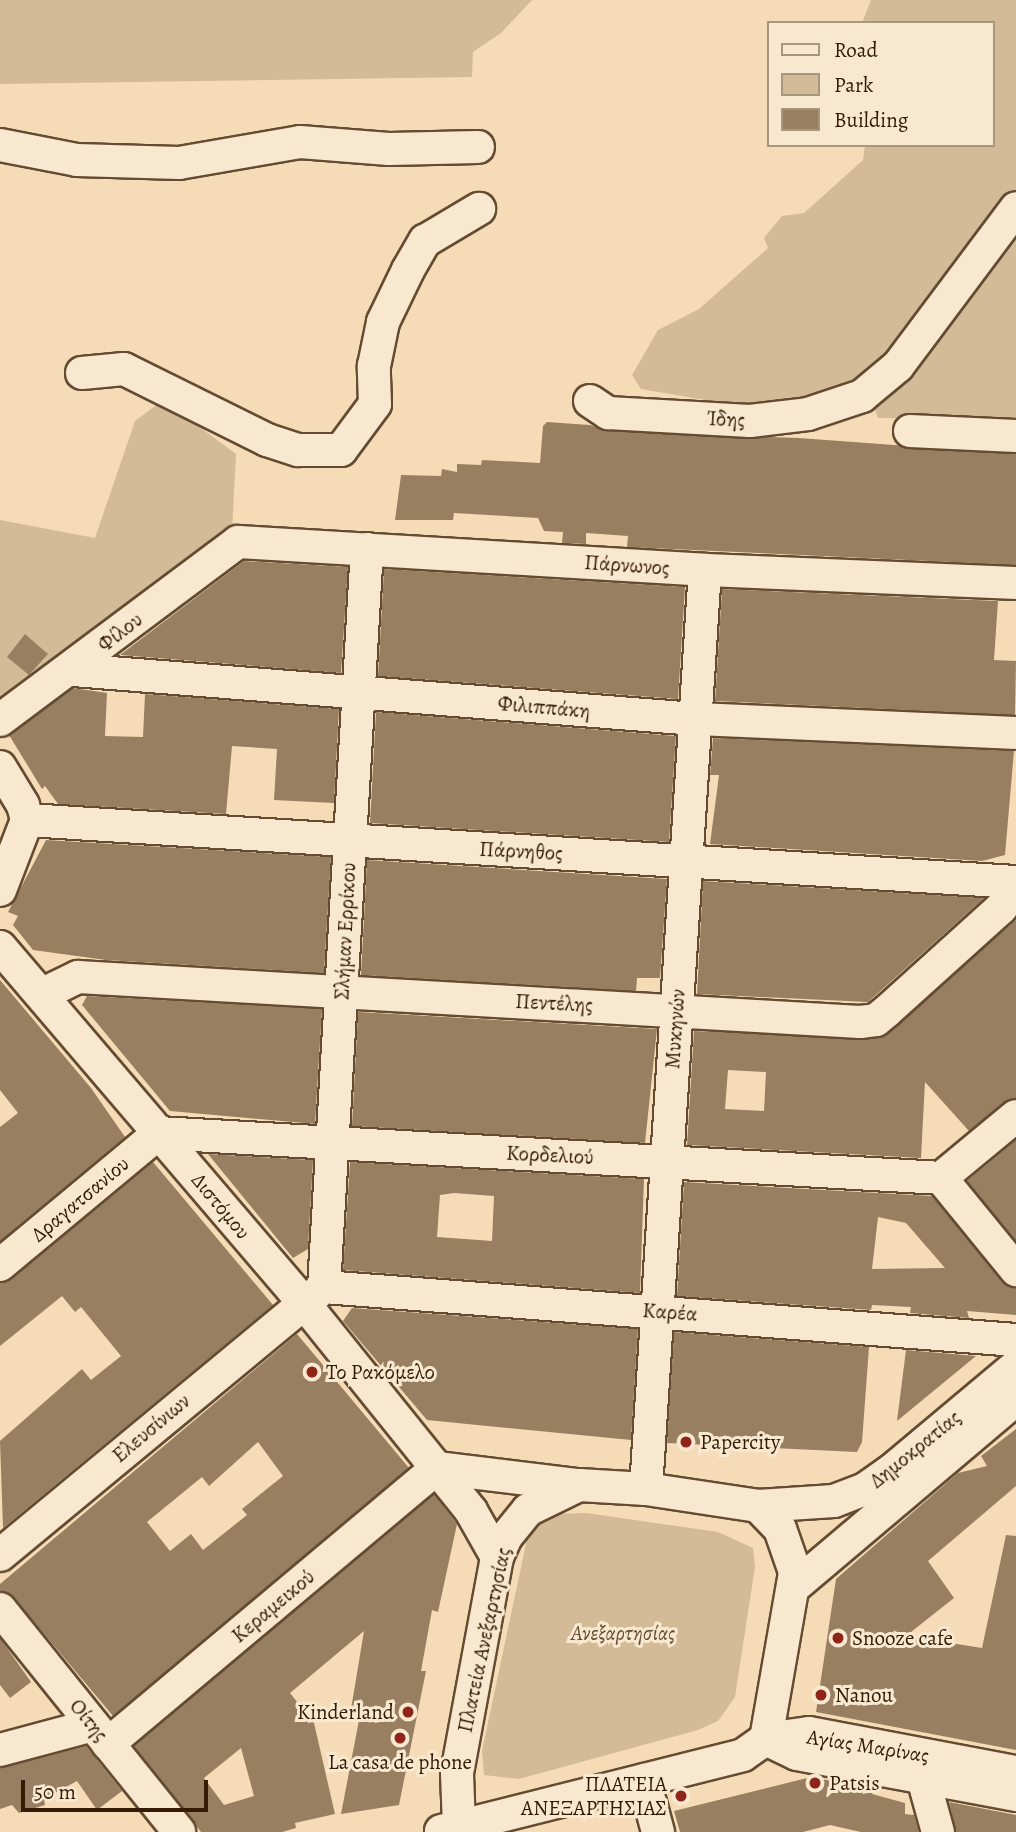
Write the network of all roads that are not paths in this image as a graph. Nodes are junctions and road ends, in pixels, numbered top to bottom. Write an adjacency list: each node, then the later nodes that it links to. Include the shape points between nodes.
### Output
1 (0, 145): 2 (street, via 77,160 179,163 300,142 389,149)
2 (478, 147)
3 (1016, 208): 6 (street, Ίδης, via 898,366 882,384 862,396 808,414 750,421 608,413)
4 (479, 209): 5 (street, via 425,241 408,270 383,323 374,366 374,404 341,450 298,450 267,440 124,369)
5 (82, 373)
6 (590, 401)
7 (910, 431): 8 (street)
8 (1016, 436)
9 (238, 542): 10 (street, Πάρνωνος); 13 (street, Φίλου)
10 (367, 549): 11 (street, Πάρνωνος); 14 (street, Σλήμαν Ερρίκου)
11 (705, 570): 12 (street, Πάρνωνος); 15 (street, Μυκηνών)
12 (1016, 583)
13 (73, 670): 14 (street, Φιλιππάκη); 16 (street, Φίλου)
14 (359, 692): 15 (street, Φιλιππάκη); 20 (street, Σλήμαν Ερρίκου)
15 (696, 719): 17 (street, Φιλιππάκη); 21 (street, Μυκηνών)
16 (0, 720)
17 (1016, 733)
18 (0, 767): 19 (street)
19 (27, 820): 20 (street, Πάρνηθος); 24 (street)
20 (350, 841): 21 (street, Πάρνηθος); 26 (street, Σλήμαν Ερρίκου)
21 (687, 861): 22 (street, Πάρνηθος); 28 (street, Μυκηνών)
22 (1016, 882)
23 (1016, 888): 28 (street, Πεντέλης, via 1001,908 876,1020)
24 (0, 890)
25 (0, 947): 27 (street, Διστόμου)
26 (341, 990): 27 (street, Πεντέλης, via 78,977); 28 (street, Πεντέλης); 31 (street, Σλήμαν Ερρίκου)
27 (43, 994): 30 (street, Διστόμου)
28 (677, 1010): 32 (street, Μυκηνών)
29 (1016, 1116): 33 (street)
30 (159, 1133): 31 (street, Κορδελιού); 34 (street, Δραγατσανίου); 36 (street, Διστόμου)
31 (332, 1143): 32 (street, Κορδελιού); 36 (street, Σλήμαν Ερρίκου)
32 (667, 1162): 33 (street, Κορδελιού); 37 (street, Μυκηνών)
33 (941, 1178): 35 (street)
34 (0, 1265)
35 (1016, 1270)
36 (313, 1295): 37 (street, Καρέα); 41 (street, Διστόμου); 45 (street, Ελευσίνιων)
37 (657, 1311): 38 (street, Καρέα); 43 (street, Μυκηνών)
38 (1016, 1340)
39 (1016, 1366): 44 (street, Δημοκρατίας, via 866,1489 834,1501)
40 (1016, 1399): 47 (street, Δημοκρατίας)
41 (437, 1468): 42 (street); 46 (street, Διστόμου, via 484,1530); 49 (street, Κεραµεικού)
42 (579, 1485): 43 (street, Πλατεία Ανεξαρτησίας); 46 (street, Πλατεία Ανεξαρτησίας, via 528,1510)
43 (646, 1489): 44 (street, Πλατεία Ανεξαρτησίας)
44 (758, 1506): 47 (street, via 786,1541)
45 (0, 1555)
46 (497, 1557): 56 (street, Πλατεία Ανεξαρτησίας)
47 (795, 1586): 50 (street)
48 (0, 1609): 49 (street, Οίτης)
49 (101, 1735): 51 (street); 57 (street, Οίτης)
50 (766, 1739): 52 (street, Αγίας Μαρίνας, via 809,1733); 53 (street, Αγίας Μαρίνας, via 797,1754); 54 (street, Πλατεία Ανεξαρτησίας, via 743,1755)
51 (0, 1750)
52 (1016, 1772)
53 (923, 1778): 55 (street, Αγίας Μαρίνας); 59 (street)
54 (644, 1780): 56 (street, Πλατεία Ανεξαρτησίας); 58 (street)
55 (1016, 1795)
56 (449, 1829)
57 (179, 1832)
58 (658, 1832)
59 (937, 1832)

